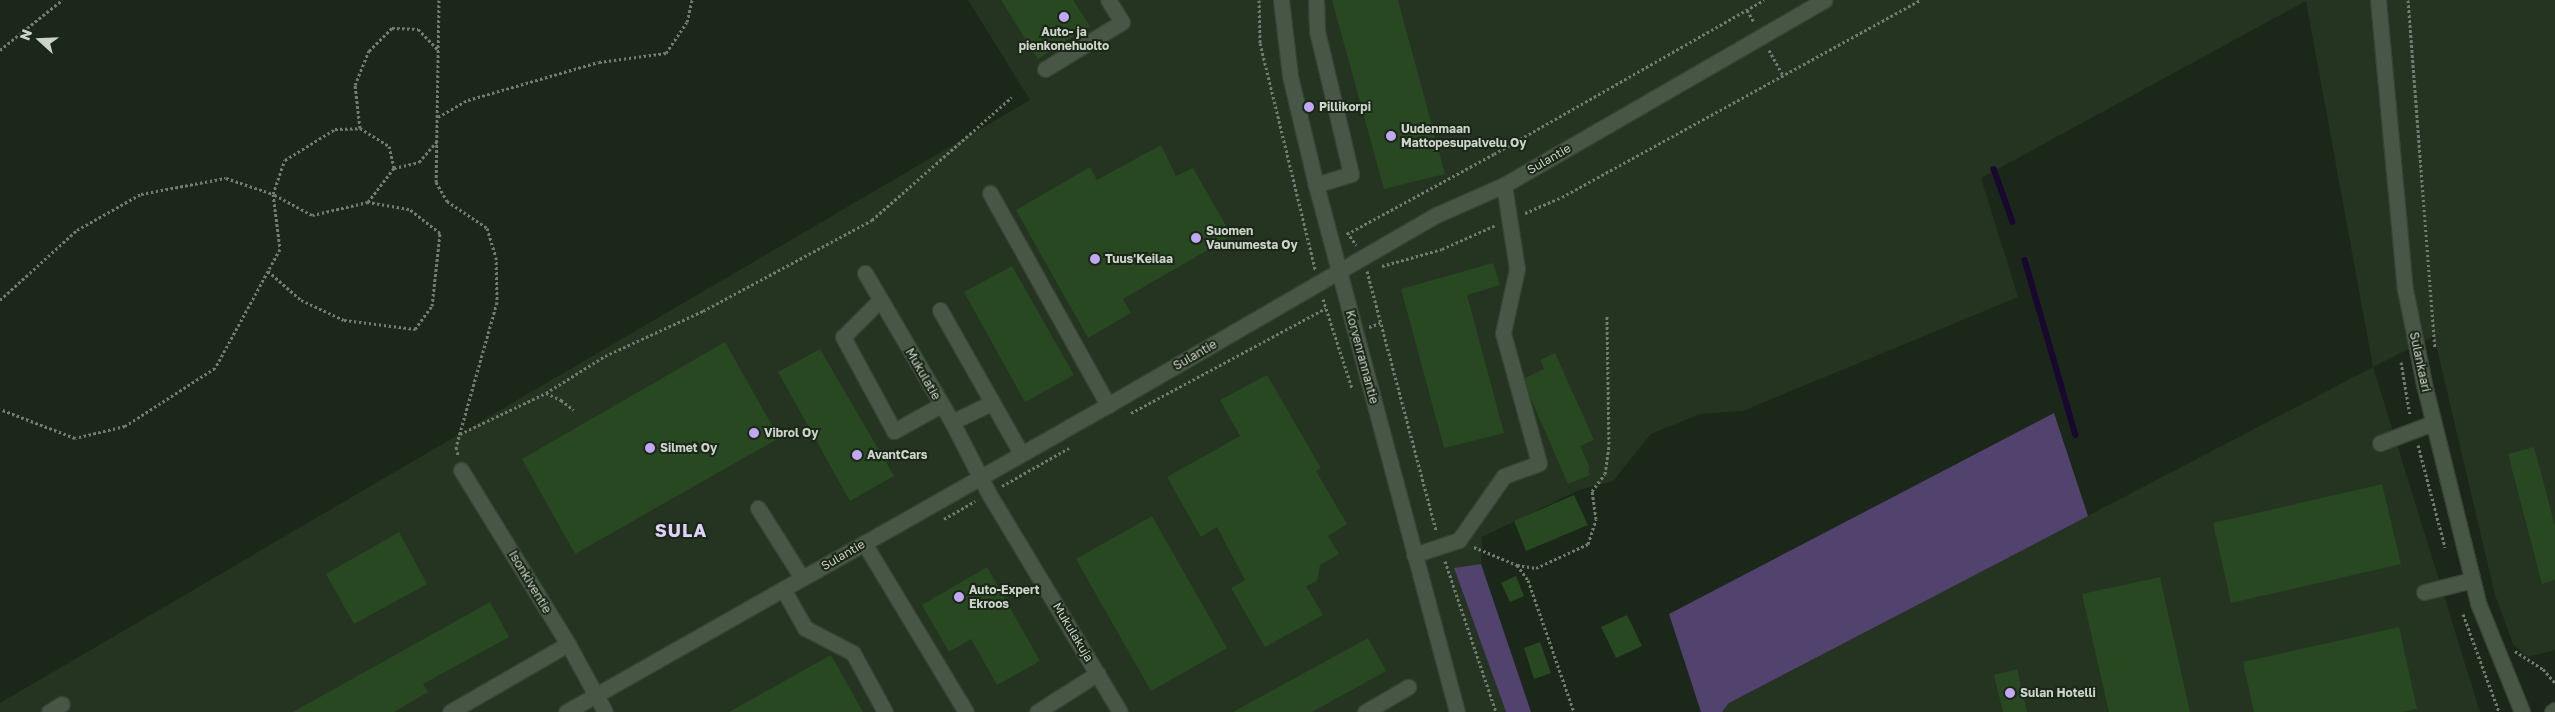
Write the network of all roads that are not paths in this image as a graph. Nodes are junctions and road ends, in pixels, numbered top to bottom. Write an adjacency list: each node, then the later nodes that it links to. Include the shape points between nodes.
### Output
1 (1108, 0): 6 (street, via 1122,22)
2 (1281, 0): 7 (street, Korvenrannantie, via 1290,76)
3 (1316, 0): 7 (street, via 1316,31 1351,174)
4 (1824, 0): 8 (street, Sulantie)
5 (2378, 0): 18 (street, Sulankaari, via 2405,288)
6 (1045, 69)
7 (1316, 185): 10 (street, Korvenrannantie)
8 (1504, 185): 10 (street, Sulantie, via 1436,215 1365,264); 25 (street, via 1517,269 1503,333 1540,463 1504,476 1460,540)
9 (990, 193): 16 (street)
10 (1340, 270): 16 (street, Sulantie); 25 (street, Korvenrannantie)
11 (865, 273): 12 (street, Mukulatie)
12 (880, 300): 15 (street, Mukulatie); 15 (street, via 843,337 894,431)
13 (940, 310): 14 (street)
14 (991, 403): 17 (street); 20 (street)
15 (941, 405): 17 (street, Mukulatie)
16 (1108, 405): 20 (street, Sulantie)
17 (952, 422): 22 (street, Mukulatie)
18 (2433, 423): 19 (street); 27 (street, Sulankaari)
19 (2380, 443)
20 (1021, 453): 22 (street, Sulantie)
21 (462, 470): 30 (street, Isonkiventie)
22 (981, 475): 24 (street, Sulantie); 31 (street, Mukulakuja, via 989,494)
23 (758, 508): 26 (street)
24 (864, 543): 26 (street, Sulantie); 40 (street)
25 (1414, 555): 44 (street, Korvenrannantie)
26 (802, 578): 28 (street, Sulantie)
27 (2472, 580): 29 (street); 45 (street, Sulankaari, via 2478,603)
28 (783, 589): 33 (street, Sulantie); 39 (street, via 805,628 853,653)
29 (2424, 592)
30 (568, 644): 33 (street, Isonkiventie); 36 (street)
31 (1098, 673): 41 (street); 42 (street, Mukulakuja)
32 (1408, 687): 43 (street)
33 (596, 694): 37 (street, Sulantie); 38 (street, Isonkiventie)
34 (62, 704): 35 (street)
35 (49, 712)
36 (450, 712)
37 (566, 712)
38 (605, 712)
39 (886, 712)
40 (966, 712)
41 (1037, 712)
42 (1120, 712)
43 (1365, 712)
44 (1457, 712)
45 (2522, 712)

